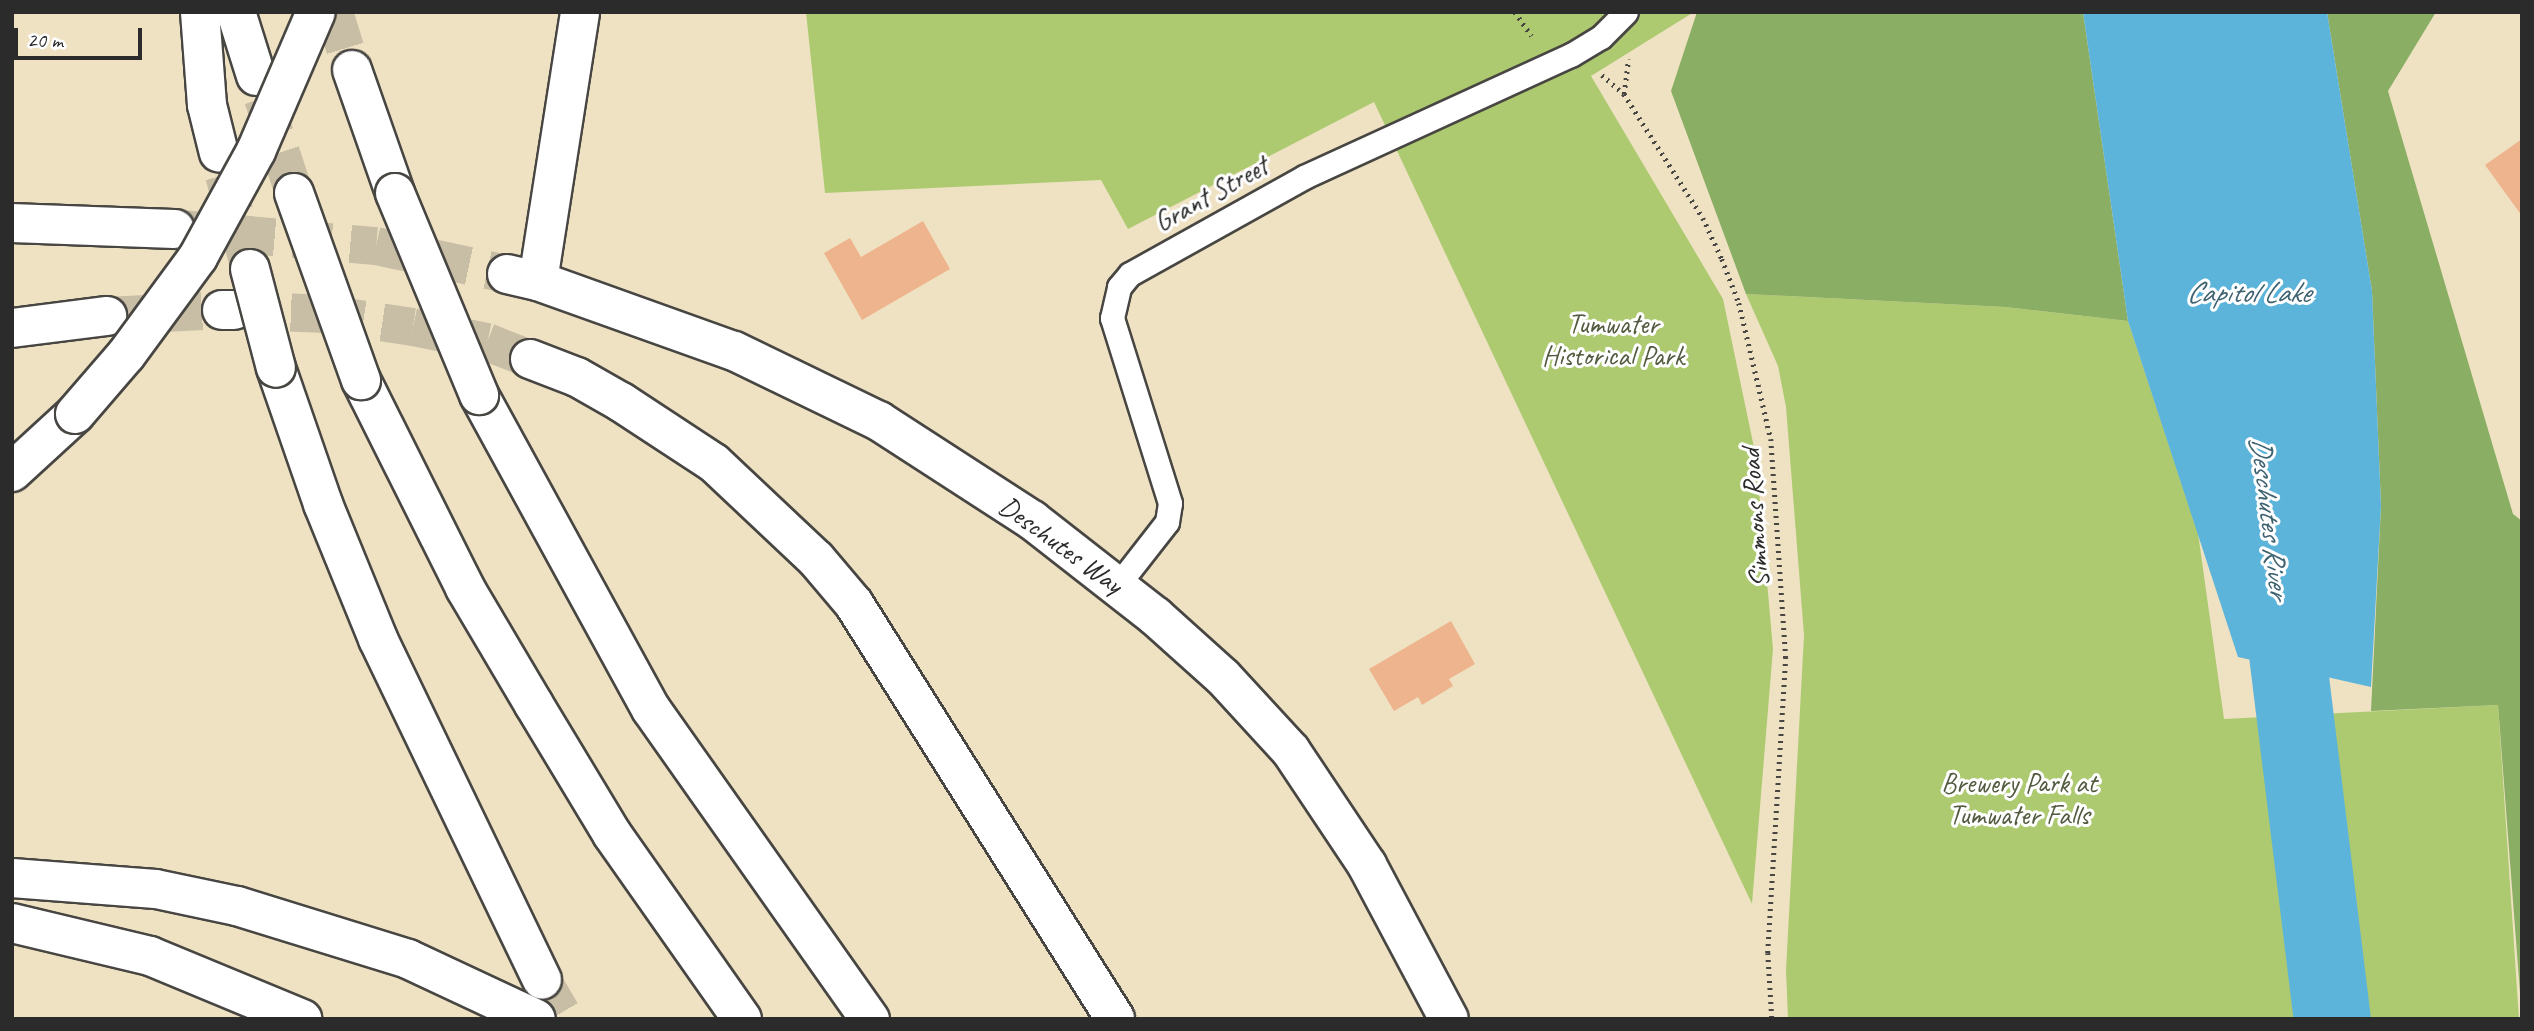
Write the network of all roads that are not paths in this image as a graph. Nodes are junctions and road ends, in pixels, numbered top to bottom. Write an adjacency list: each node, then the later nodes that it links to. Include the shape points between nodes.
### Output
1 (200, 12): 8 (main road, via 207,105)
2 (236, 12): 7 (main road)
3 (316, 12): 16 (main road, bridge, via 256,151 198,257 127,355 75,414)
4 (580, 12): 17 (main road, Deschutes Way, via 523,277 734,351 879,421 1032,520)
5 (1626, 12): 17 (lane, Grant Street, via 1601,37 1571,55 1304,177 1130,274 1119,287 1112,318 1170,503 1167,522)
6 (352, 70): 25 (main road, bridge, via 396,193 480,395 651,709)
7 (256, 76)
8 (219, 153)
9 (294, 193): 24 (main road, bridge, via 361,380 465,588 612,834)
10 (12, 223): 11 (main road)
11 (174, 229)
12 (250, 269): 21 (main road, bridge, via 276,368 323,504 378,639)
13 (107, 316): 14 (main road)
14 (12, 328)
15 (530, 359): 20 (main road, via 577,377 714,463 816,559 854,604)
16 (12, 472)
17 (1117, 586): 28 (main road, Deschutes Way, via 1223,677 1291,751 1367,865)
18 (12, 878): 23 (main road, via 156,889 237,906 408,959)
19 (12, 923): 22 (main road, via 150,956)
20 (1077, 962): 26 (main road); 27 (main road)
21 (542, 980)
22 (302, 1019)
23 (536, 1019)
24 (742, 1019)
25 (870, 1019)
26 (1110, 1019)
27 (1115, 1019)
28 (1449, 1019)

